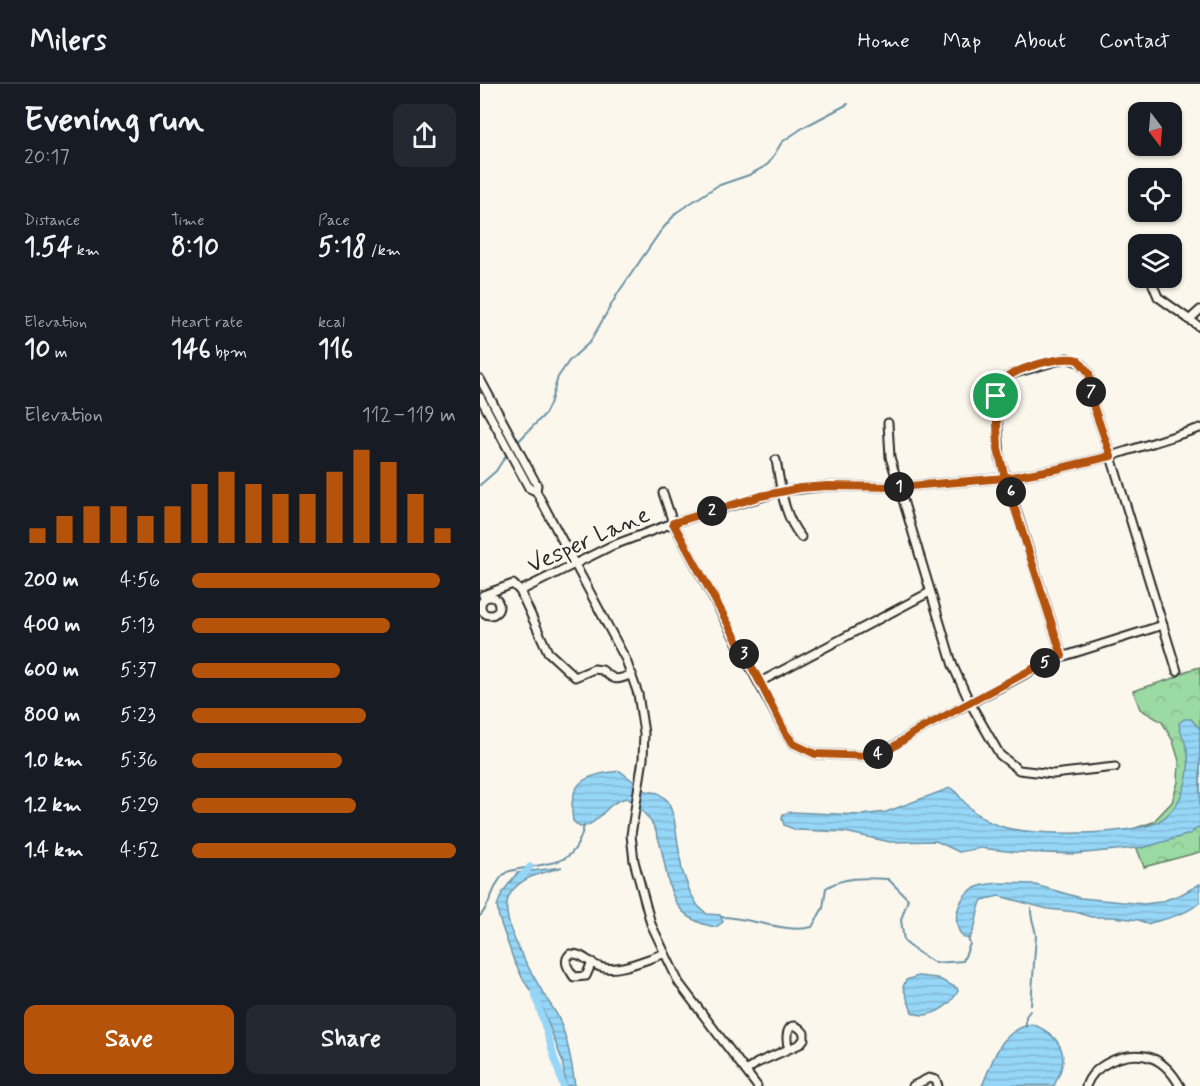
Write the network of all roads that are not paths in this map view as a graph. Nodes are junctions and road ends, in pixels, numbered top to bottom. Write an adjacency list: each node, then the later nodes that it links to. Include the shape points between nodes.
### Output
1 (1154, 288): 3 (street, via 1158,297)
2 (1200, 310): 3 (street)
3 (1189, 320): 4 (street)
4 (1200, 327)
5 (480, 379): 13 (street, via 537,484)
6 (480, 398): 13 (street, via 529,488)
7 (888, 423): 12 (street, via 890,457)
8 (1200, 428): 9 (street, Vesper Lane)
9 (1110, 453): 11 (street, Vesper Lane, via 1057,469); 11 (street, via 1094,408 1089,373 1078,360 1061,358 1011,374 999,386 998,449); 22 (street)
10 (776, 460): 14 (street)
11 (1005, 478): 12 (street, Vesper Lane); 23 (street)
12 (898, 487): 14 (street, Vesper Lane, via 828,486); 20 (street)
13 (536, 491): 18 (street)
14 (782, 491): 16 (street, Vesper Lane); 17 (street, via 792,526)
15 (663, 493): 16 (street)
16 (673, 523): 18 (street, Vesper Lane); 26 (street)
17 (801, 537)
18 (576, 564): 19 (street, Vesper Lane); 25 (street)
19 (520, 591): 21 (street, via 513,584); 25 (street, via 548,652 575,677 594,669 602,669 618,680)
20 (930, 592): 26 (street); 27 (street, via 953,666)
21 (483, 596)
22 (1163, 625): 23 (street); 24 (street)
23 (1062, 656): 27 (street)
24 (1177, 671)
25 (632, 674): 29 (street, via 644,733 632,824 634,861 651,924)
26 (760, 682): 27 (street, via 786,734 794,744 815,754 872,756 886,752)
27 (968, 699): 28 (street, via 1000,755 1019,770 1053,774)
28 (1115, 767)
29 (664, 954): 30 (street, via 611,968); 32 (street, via 679,982)
30 (592, 962)
31 (789, 1048): 32 (street)
32 (746, 1071): 33 (street)
33 (757, 1086)
34 (913, 1086): 35 (street, via 929,1078 936,1080)
35 (938, 1086)
36 (1086, 1086): 37 (street, via 1088,1078 1101,1065 1124,1057 1146,1056 1171,1071)
37 (1180, 1086)

